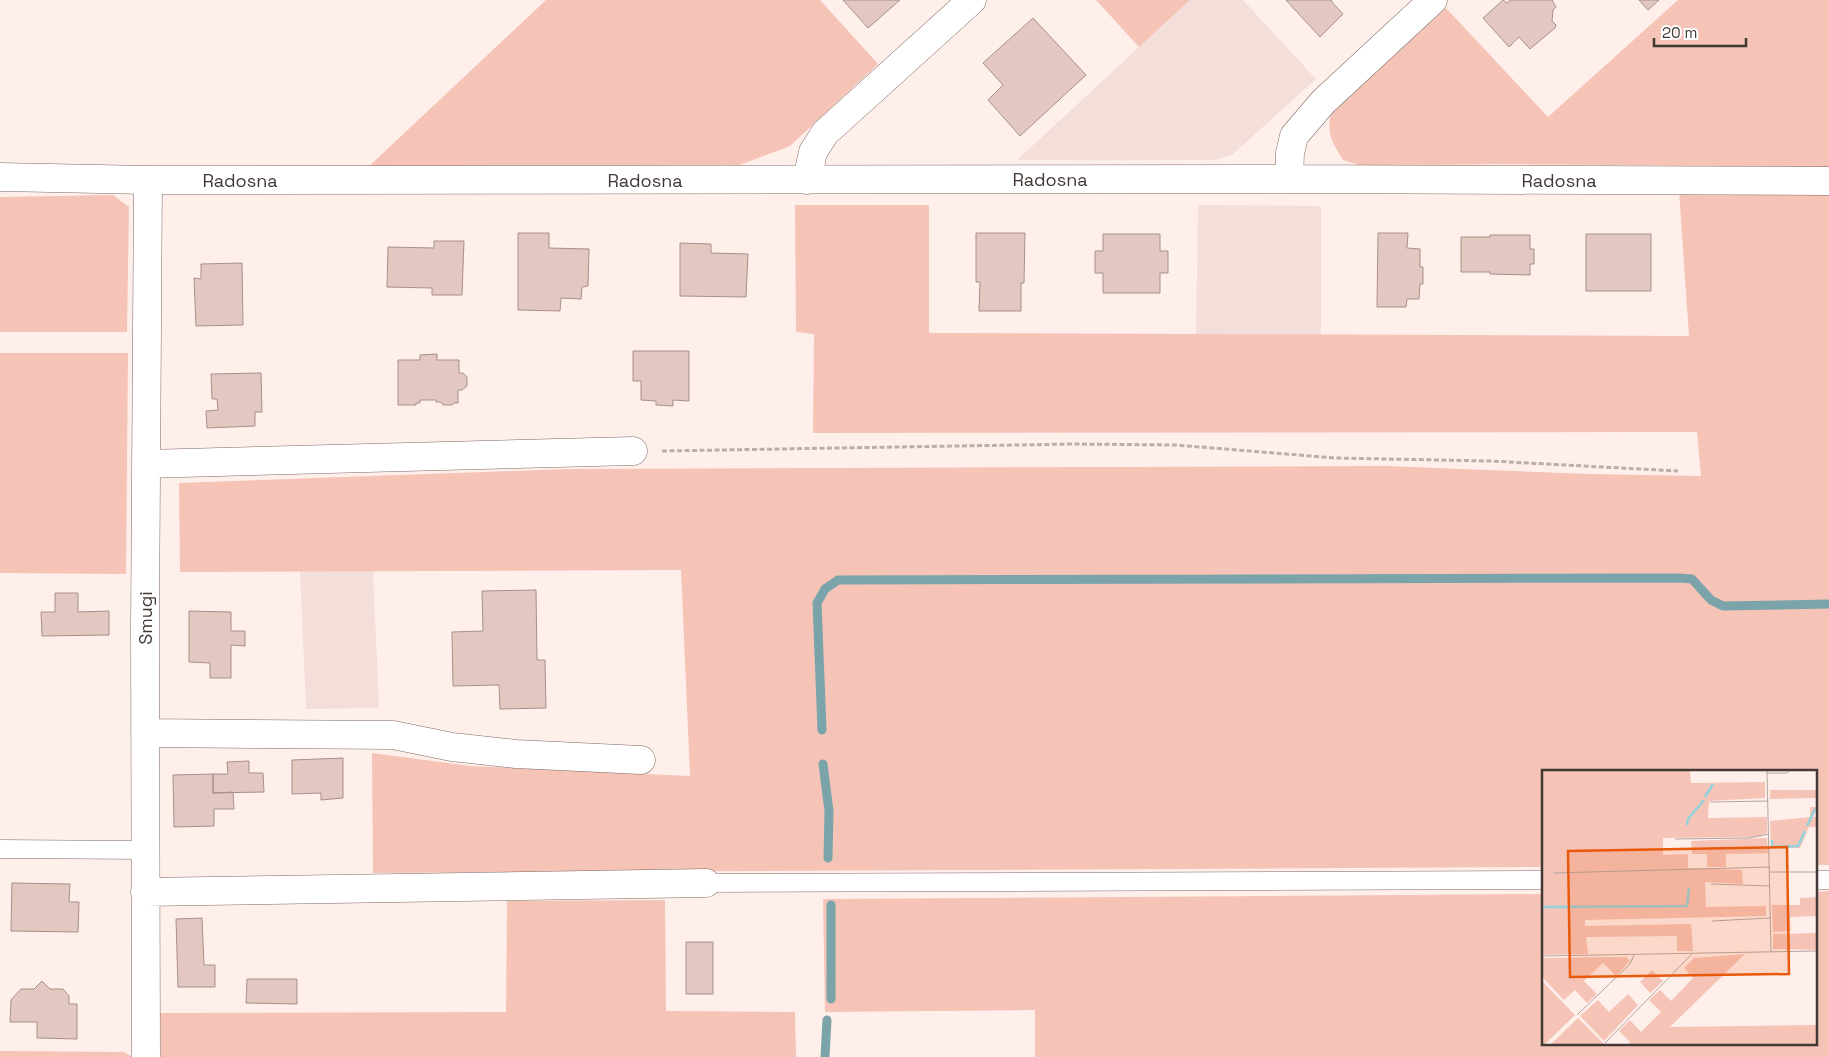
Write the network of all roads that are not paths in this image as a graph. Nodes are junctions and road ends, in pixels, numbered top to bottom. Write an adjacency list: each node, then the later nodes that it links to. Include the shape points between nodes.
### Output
1 (972, 0): 6 (street, via 825,133 813,152)
2 (1433, 0): 4 (street, via 1323,102 1294,136)
3 (0, 177): 5 (street, Radosna)
4 (1289, 179): 6 (street, Radosna); 7 (street, Radosna)
5 (148, 180): 6 (street, Radosna); 9 (street, Smugi)
6 (807, 180)
7 (1829, 181)
8 (633, 451): 9 (street)
9 (146, 464): 10 (street, Smugi)
10 (145, 733): 11 (street, via 393,735 452,747 516,754); 13 (street, Smugi)
11 (641, 760)
12 (0, 849): 13 (lane)
13 (145, 850): 18 (street, Smugi)
14 (1542, 880): 17 (lane)
15 (1816, 880): 16 (lane)
16 (1829, 880)
17 (706, 883): 18 (street)
18 (145, 892): 19 (street, Smugi)
19 (146, 1057)

